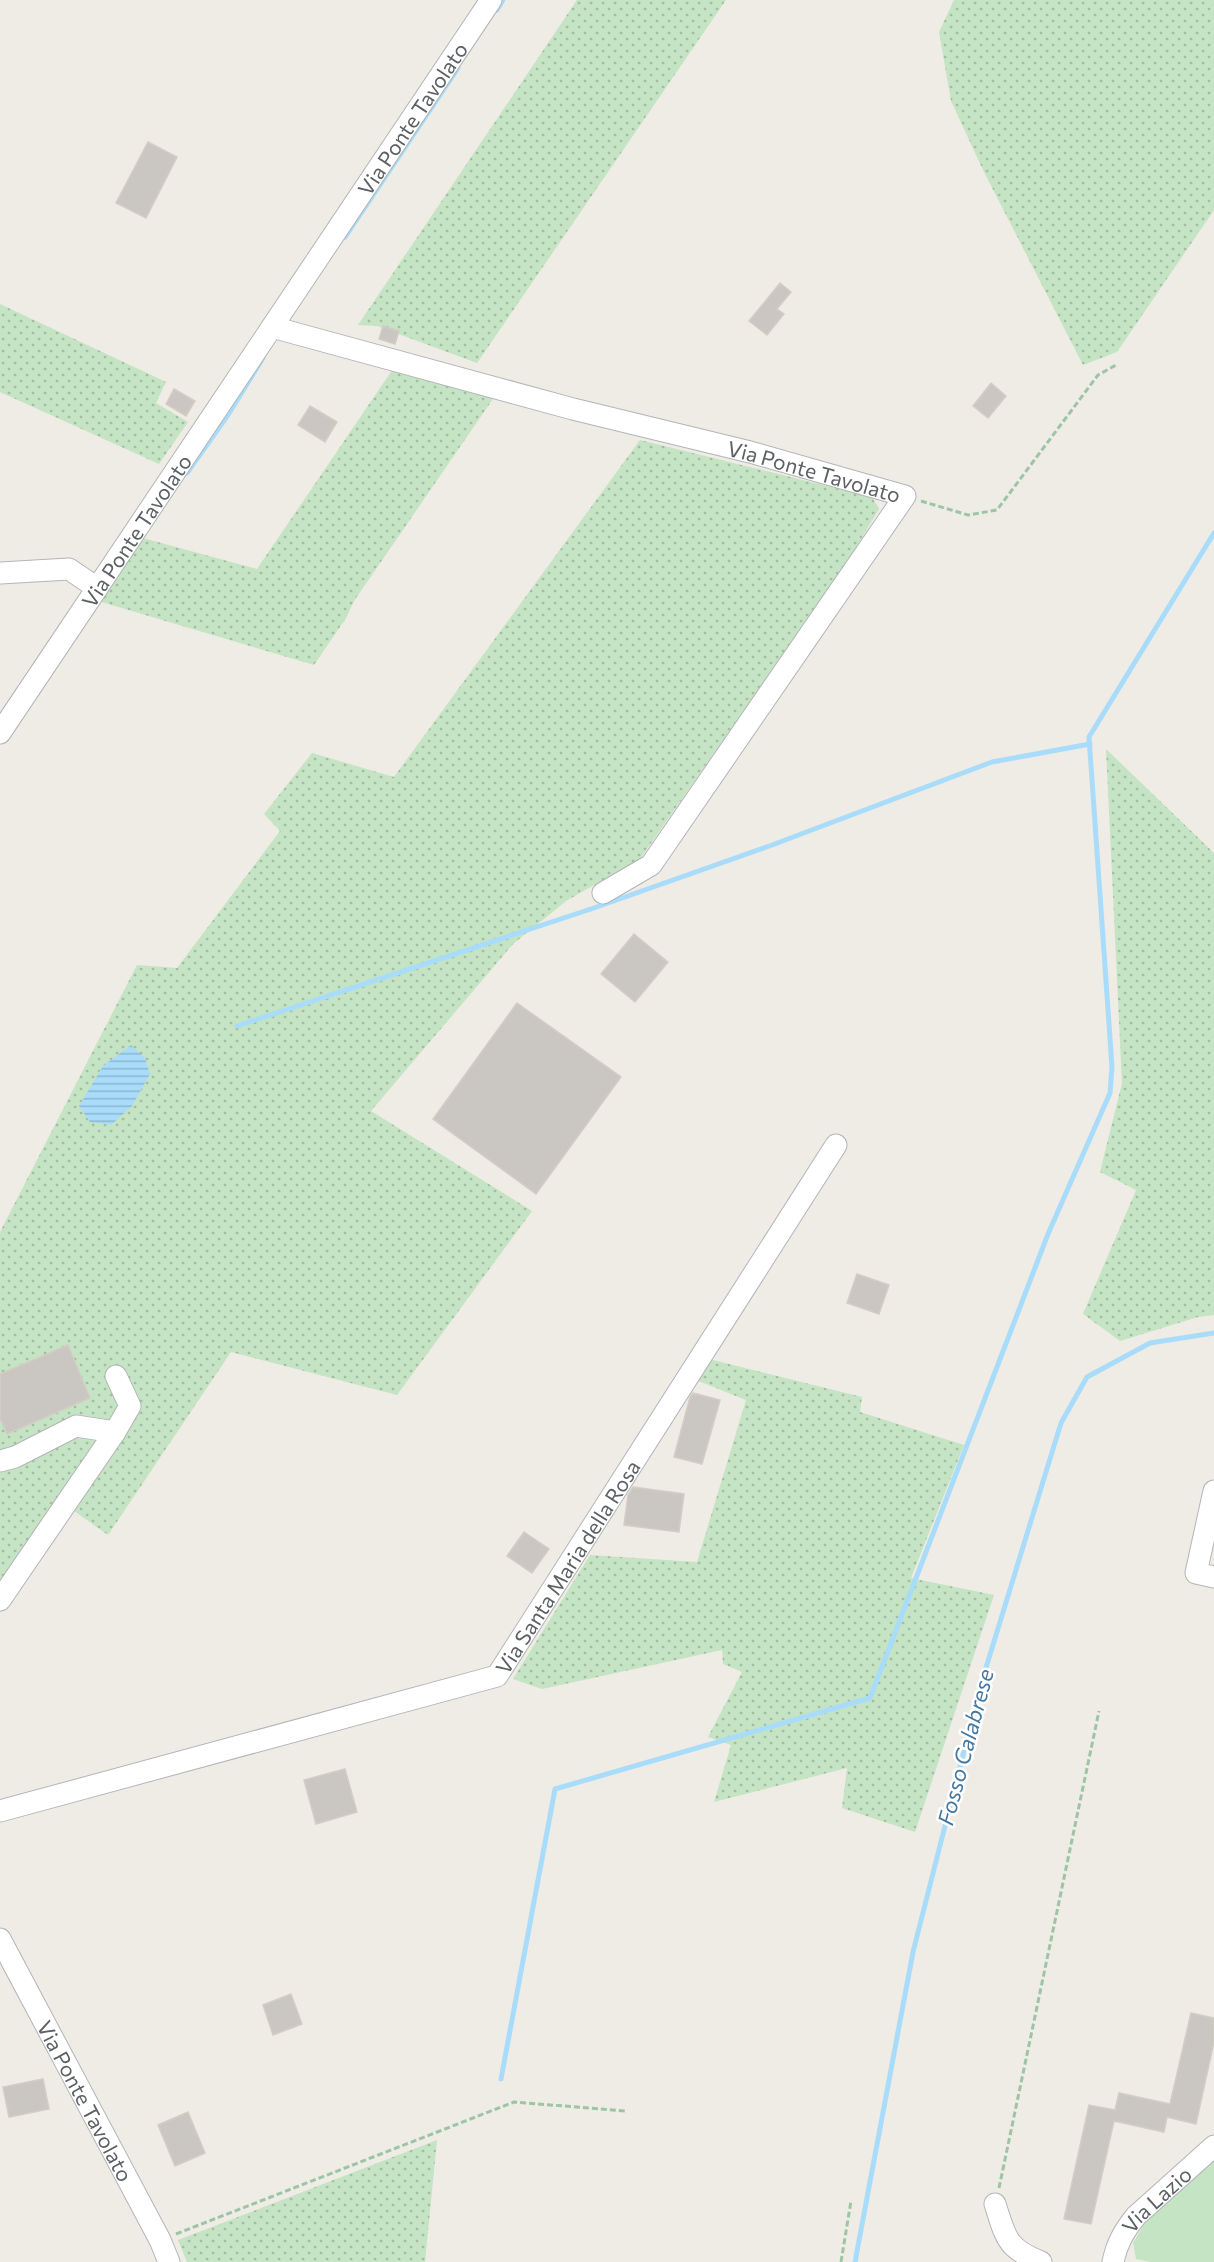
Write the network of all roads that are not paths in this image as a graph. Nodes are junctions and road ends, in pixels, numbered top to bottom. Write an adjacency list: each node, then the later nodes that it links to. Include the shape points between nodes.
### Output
1 (491, 0): 2 (street, Via Ponte Tavolato)
2 (272, 327): 4 (street, Via Ponte Tavolato); 6 (street, Via Ponte Tavolato, via 905,496 651,865)
3 (0, 573): 4 (street, via 69,569)
4 (97, 588): 5 (street, Via Ponte Tavolato)
5 (0, 733)
6 (603, 893)
7 (836, 1145): 14 (street, Via Santa Maria della Rosa, via 497,1676)
8 (116, 1376): 9 (street, via 130,1406)
9 (114, 1432): 10 (street, via 76,1426); 13 (street)
10 (0, 1461)
11 (1214, 1491): 12 (street, via 1196,1573)
12 (1214, 1577)
13 (0, 1600)
14 (0, 1810)
15 (0, 1939): 18 (street, Via Ponte Tavolato)
16 (1214, 2146): 20 (street, Via Lazio, via 1136,2216 1116,2245)
17 (995, 2204): 19 (street, via 1012,2246)
18 (169, 2262)
19 (1041, 2262)
20 (1113, 2262)

